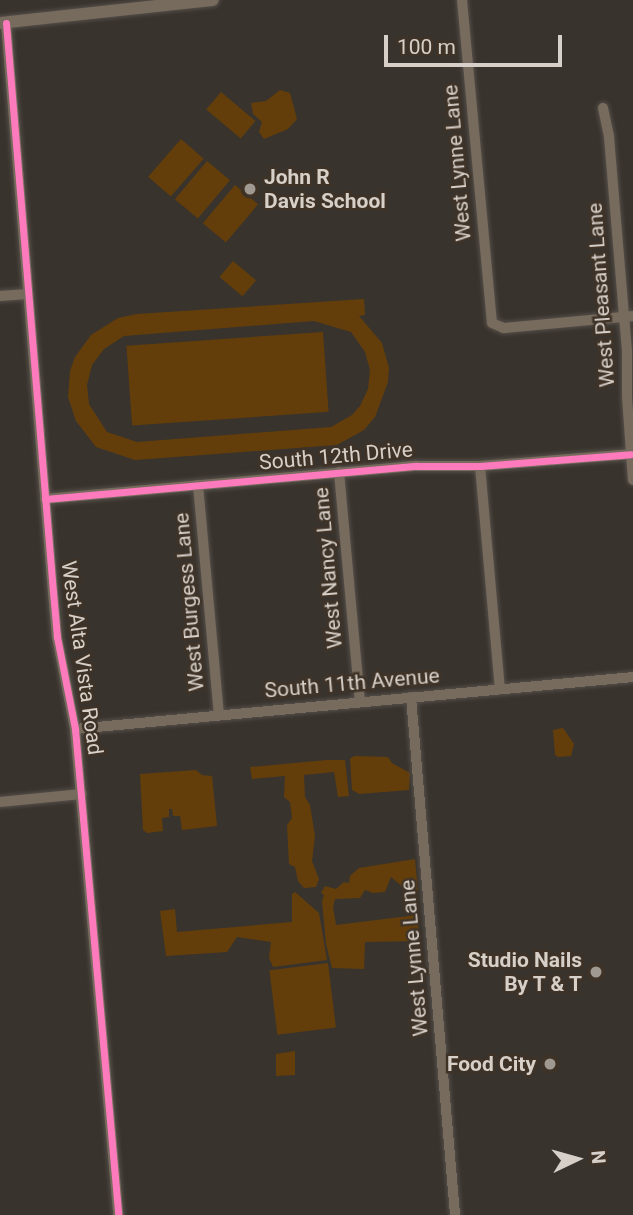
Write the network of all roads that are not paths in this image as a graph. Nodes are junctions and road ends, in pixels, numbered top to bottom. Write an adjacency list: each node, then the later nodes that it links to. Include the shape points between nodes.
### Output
1 (213, 0): 3 (street)
2 (462, 0): 7 (street, West Lynne Lane, via 492,323 504,328)
3 (3, 23): 5 (street, West Alta Vista Road)
4 (603, 108): 7 (street, West Pleasant Lane)
5 (28, 294): 6 (street); 13 (street, West Alta Vista Road)
6 (0, 296)
7 (629, 316): 8 (street, West Pleasant Lane)
8 (631, 454): 9 (street, South 12th Drive); 11 (street, West Pleasant Lane)
9 (480, 466): 10 (street, South 12th Drive); 15 (street)
10 (339, 472): 12 (street, South 12th Drive); 17 (street, West Nancy Lane)
11 (633, 480)
12 (198, 485): 13 (street, South 12th Drive); 18 (street, West Burgess Lane)
13 (45, 499): 19 (street, West Alta Vista Road, via 57,638)
14 (633, 677): 15 (street, South 11th Avenue)
15 (500, 689): 16 (street, South 11th Avenue)
16 (411, 697): 17 (street, South 11th Avenue); 23 (street, West Lynne Lane)
17 (360, 702): 18 (street, South 11th Avenue)
18 (219, 715): 19 (street, South 11th Avenue)
19 (75, 729): 20 (street, West Alta Vista Road)
20 (82, 794): 21 (street); 22 (street, West Alta Vista Road)
21 (0, 802)
22 (118, 1215)
23 (456, 1215)

